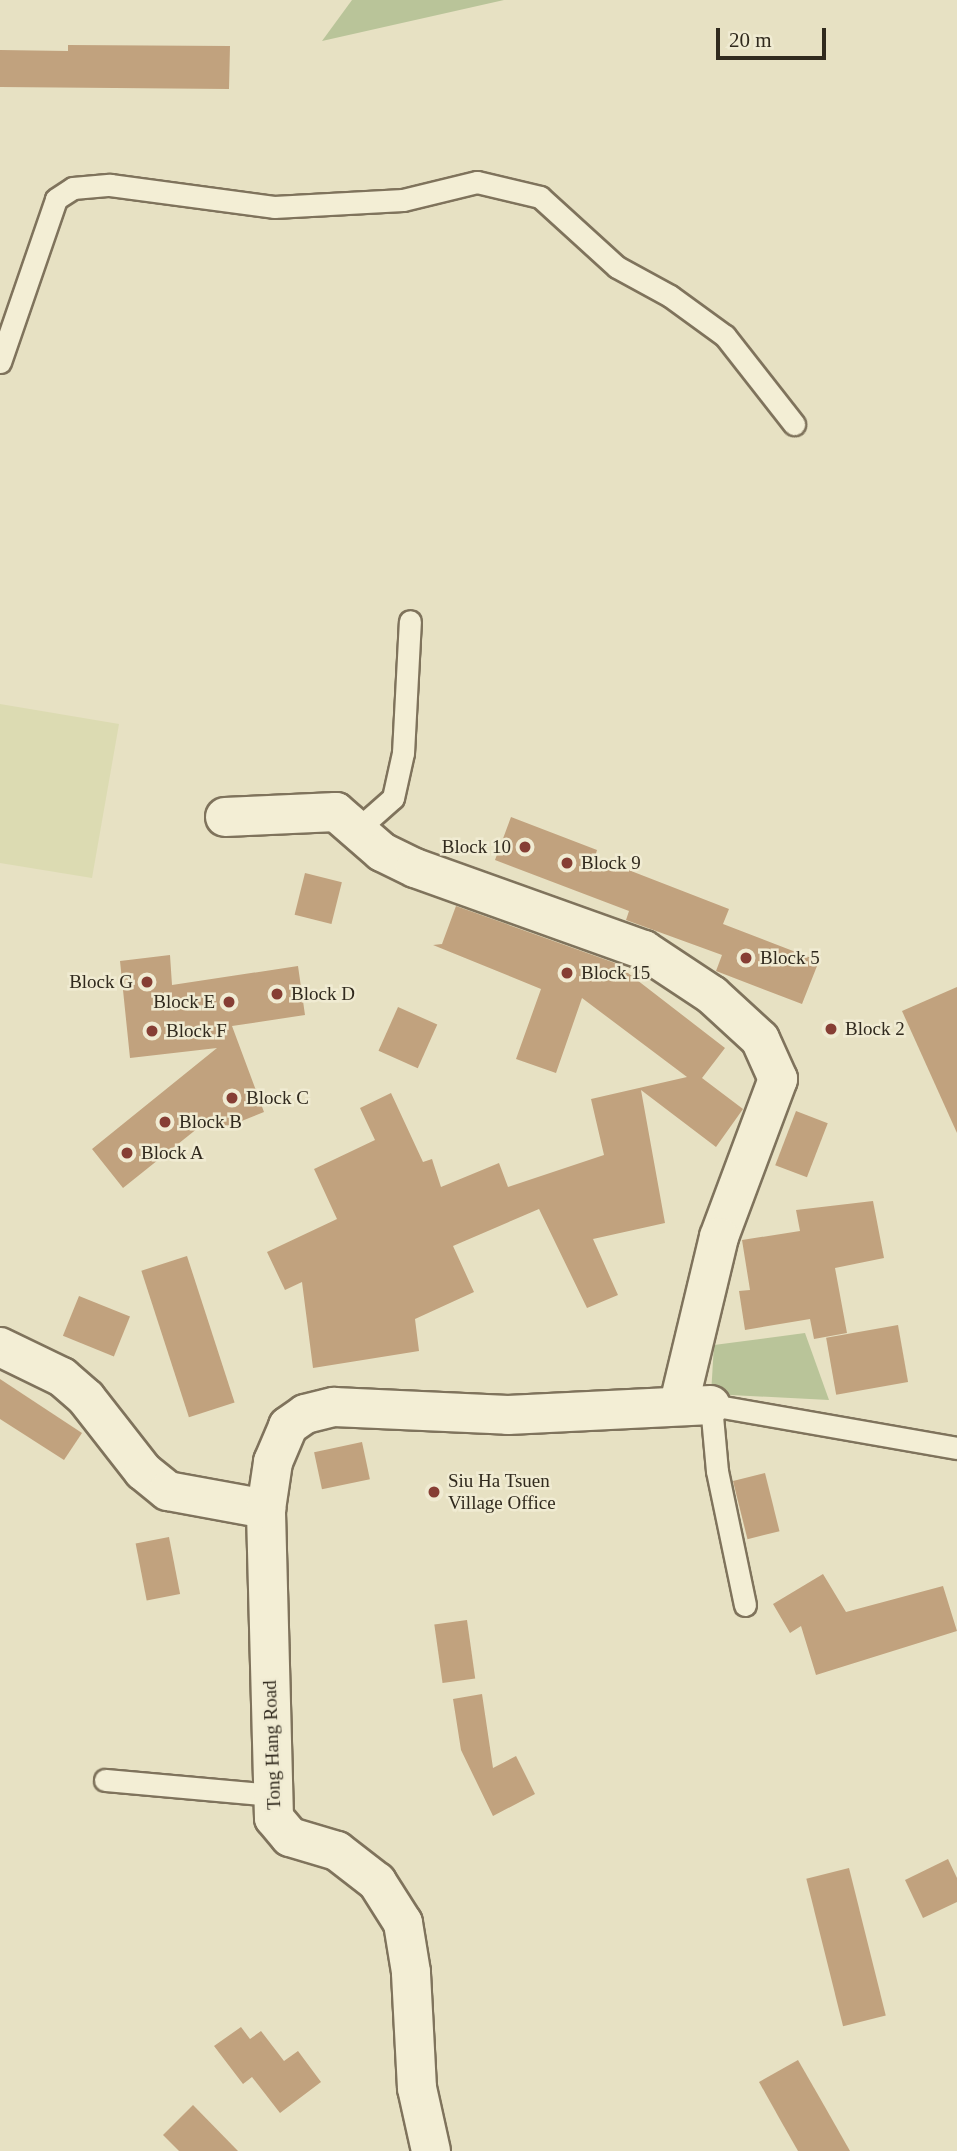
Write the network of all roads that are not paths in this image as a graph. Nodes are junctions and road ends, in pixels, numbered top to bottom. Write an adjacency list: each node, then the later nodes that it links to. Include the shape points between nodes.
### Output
1 (0, 362): 2 (lane, via 56,199 72,188 110,185 274,207 403,200 477,182 540,197 617,267 726,336)
2 (794, 424)
3 (410, 621): 5 (lane, via 403,753 393,798)
4 (225, 817): 5 (street, via 300,810 336,812)
5 (359, 828): 7 (street, via 382,852 415,868 644,950 742,1019 772,1056 778,1079 719,1237)
6 (0, 1348): 9 (street, via 53,1372 78,1391 143,1471 168,1491)
7 (695, 1404): 8 (lane, via 768,1411); 9 (street, Tong Hang Road, via 508,1415 334,1407 305,1414 288,1426 283,1438); 10 (lane, via 717,1471)
8 (957, 1448)
9 (266, 1509): 12 (street, Tong Hang Road)
10 (745, 1605)
11 (105, 1780): 12 (lane)
12 (273, 1795): 13 (street, Tong Hang Road, via 274,1818 290,1837 337,1851 377,1882 403,1923 411,1972 417,2088)
13 (431, 2151)

